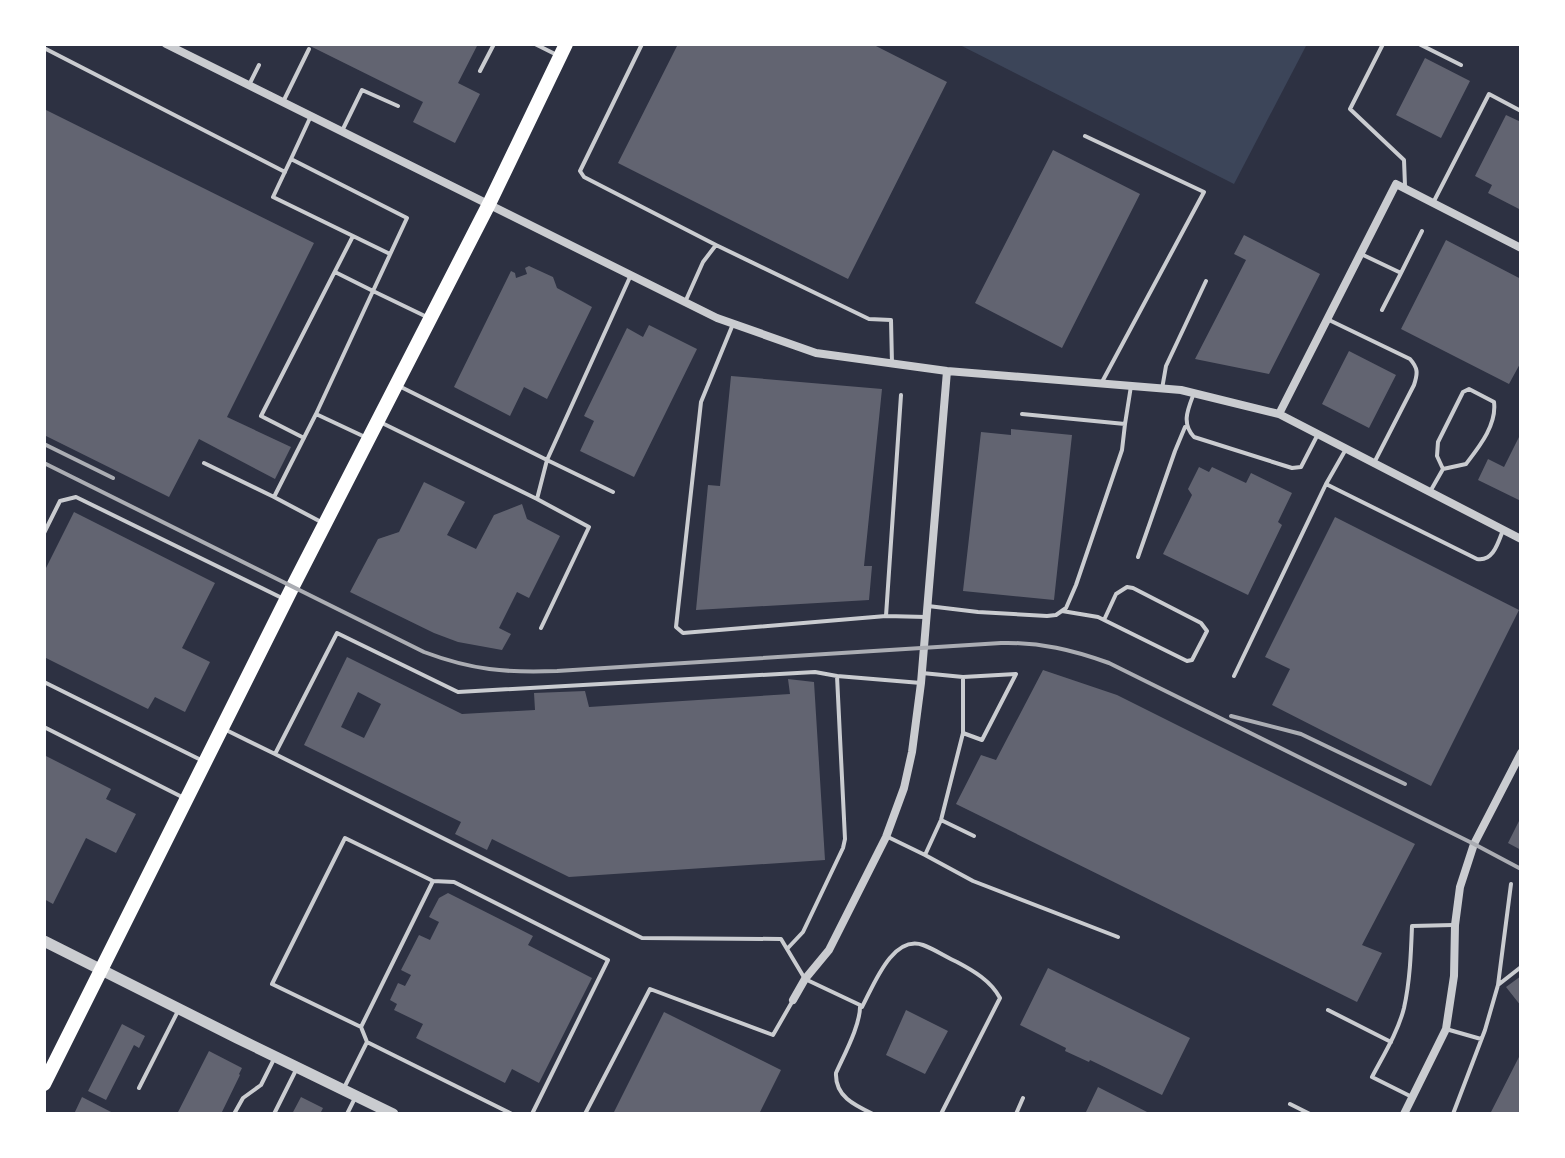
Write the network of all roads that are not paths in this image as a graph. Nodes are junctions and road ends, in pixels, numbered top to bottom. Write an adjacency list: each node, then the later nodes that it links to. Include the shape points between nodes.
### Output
1 (166, 44): 13 (street)
2 (494, 44): 12 (lane)
3 (535, 44): 9 (lane)
4 (642, 44): 27 (lane, via 580,171)
5 (1383, 44): 22 (lane, via 1350,109 1404,160)
6 (1419, 44): 11 (lane)
7 (44, 48): 21 (lane)
8 (309, 49): 14 (lane)
9 (563, 50): 24 (main road)
10 (259, 65): 13 (lane)
11 (1461, 65)
12 (480, 71)
13 (249, 85): 14 (street)
14 (283, 102): 17 (street)
15 (398, 106): 18 (lane, via 362,90)
16 (1521, 111): 23 (lane, via 1489,94)
17 (312, 116): 18 (street); 20 (lane)
18 (342, 131): 24 (street)
19 (1085, 136): 43 (lane, via 1204,192)
20 (291, 159): 21 (lane); 29 (lane, via 407,218)
21 (285, 172): 26 (lane, via 273,197)
22 (1405, 189): 23 (street); 30 (street, via 1396,184)
23 (1433, 203): 28 (street)
24 (489, 204): 33 (street); 38 (main road)
25 (1422, 231): 32 (lane)
26 (353, 236): 29 (lane); 31 (lane)
27 (716, 245): 36 (lane); 41 (lane, via 869,319 891,320)
28 (1521, 248)
29 (390, 254): 35 (lane)
30 (1361, 254): 32 (lane); 39 (street)
31 (335, 272): 35 (lane); 56 (lane, via 261,416)
32 (1401, 273): 37 (lane)
33 (631, 275): 36 (street); 59 (lane)
34 (1206, 281): 46 (lane, via 1166,366)
35 (373, 291): 38 (lane); 49 (lane)
36 (685, 302): 40 (street)
37 (1382, 310)
38 (431, 318): 44 (main road)
39 (1327, 319): 51 (street); 61 (lane, via 1417,366 1414,385)
40 (733, 324): 41 (street, via 816,353); 76 (lane, via 701,402 676,627 683,633)
41 (892, 364): 42 (street)
42 (947, 371): 43 (street); 74 (street)
43 (1101, 384): 45 (street)
44 (396, 385): 52 (main road); 59 (lane)
45 (1131, 386): 46 (street); 53 (lane)
46 (1162, 389): 47 (street)
47 (1194, 393): 51 (street); 54 (lane)
48 (901, 395): 76 (lane)
49 (316, 414): 56 (lane); 57 (lane)
50 (1022, 414): 53 (lane)
51 (1279, 414): 55 (street)
52 (378, 421): 57 (main road); 67 (lane)
53 (1125, 424): 75 (lane, via 1117,465)
54 (1186, 425): 55 (lane, via 1194,437 1292,468 1301,467); 72 (lane)
55 (1318, 434): 58 (street)
56 (304, 438): 66 (lane)
57 (369, 439): 68 (main road)
58 (1346, 449): 61 (street); 63 (lane)
59 (547, 460): 64 (lane); 67 (lane)
60 (204, 463): 66 (lane)
61 (1374, 463): 65 (street)
62 (1443, 469): 62 (lane, via 1466,464 1481,445 1496,414 1494,402 1469,389 1463,392 1438,442); 65 (lane)
63 (1326, 484): 69 (lane, via 1477,559 1489,557); 81 (lane)
64 (613, 492)
65 (1429, 492): 69 (street)
66 (274, 497): 68 (lane)
67 (537, 499): 79 (lane, via 589,527)
68 (325, 524): 73 (main road)
69 (1503, 530): 71 (street)
70 (44, 533): 73 (lane, via 60,501 76,497)
71 (1521, 539)
72 (1138, 557)
73 (286, 600): 86 (main road)
74 (928, 606): 75 (lane, via 1047,616); 77 (street)
75 (1062, 611): 78 (lane)
76 (886, 616): 77 (lane)
77 (926, 617): 83 (street)
78 (1104, 620): 78 (lane, via 1187,661 1207,631 1201,623 1127,587 1116,594)
79 (541, 628)
80 (837, 676): 83 (lane); 89 (lane, via 815,672 458,692 337,633); 101 (lane, via 843,848 803,932)
81 (1234, 676)
82 (963, 677): 83 (lane); 87 (lane); 87 (lane, via 1016,674 982,740)
83 (922, 678): 94 (street, via 904,788)
84 (44, 682): 90 (lane)
85 (44, 727): 91 (lane)
86 (222, 728): 89 (lane); 90 (main road)
87 (963, 733): 92 (lane)
88 (1521, 753): 98 (street, via 1474,844)
89 (275, 754): 101 (lane, via 642,938 781,939)
90 (205, 762): 91 (main road)
91 (186, 799): 103 (main road)
92 (941, 820): 93 (lane); 95 (lane)
93 (974, 836)
94 (886, 837): 95 (lane); 104 (street, via 829,950)
95 (925, 855): 99 (lane, via 973,881)
96 (433, 881): 110 (lane); 110 (lane, via 345,838 278,971 272,984); 129 (lane, via 454,882 608,960)
97 (1511, 884): 105 (lane)
98 (1455, 925): 111 (street); 114 (lane, via 1412,926 1404,1011)
99 (1118, 937)
100 (44, 941): 103 (street)
101 (787, 949): 104 (lane)
102 (1521, 967): 105 (lane)
103 (101, 969): 107 (street); 117 (main road)
104 (805, 979): 106 (street); 108 (lane, via 857,1003)
105 (1498, 985): 112 (lane)
106 (793, 1000): 130 (lane, via 773,1035 650,989)
107 (179, 1009): 115 (street); 118 (lane)
108 (861, 1010): 131 (lane, via 836,1083 857,1107); 132 (lane, via 892,953 907,943 934,950 995,989 1000,998)
109 (1328, 1010): 114 (lane)
110 (361, 1027): 113 (lane)
111 (1446, 1029): 112 (lane); 121 (street)
112 (1481, 1039): 136 (lane)
113 (367, 1042): 119 (lane); 128 (lane)
114 (1391, 1042): 121 (lane, via 1372,1077)
115 (275, 1057): 116 (street); 124 (lane, via 261,1085 243,1098)
116 (297, 1068): 119 (street); 125 (lane)
117 (44, 1084)
118 (139, 1088)
119 (343, 1089): 120 (street)
120 (356, 1096): 126 (lane); 127 (street)
121 (1412, 1097): 135 (street)
122 (1023, 1098): 133 (lane)
123 (1290, 1104): 134 (lane)
124 (234, 1114)
125 (274, 1114)
126 (347, 1114)
127 (393, 1114)
128 (512, 1114)
129 (532, 1114)
130 (585, 1114)
131 (873, 1114)
132 (941, 1114)
133 (1016, 1114)
134 (1310, 1114)
135 (1404, 1114)
136 (1453, 1114)

